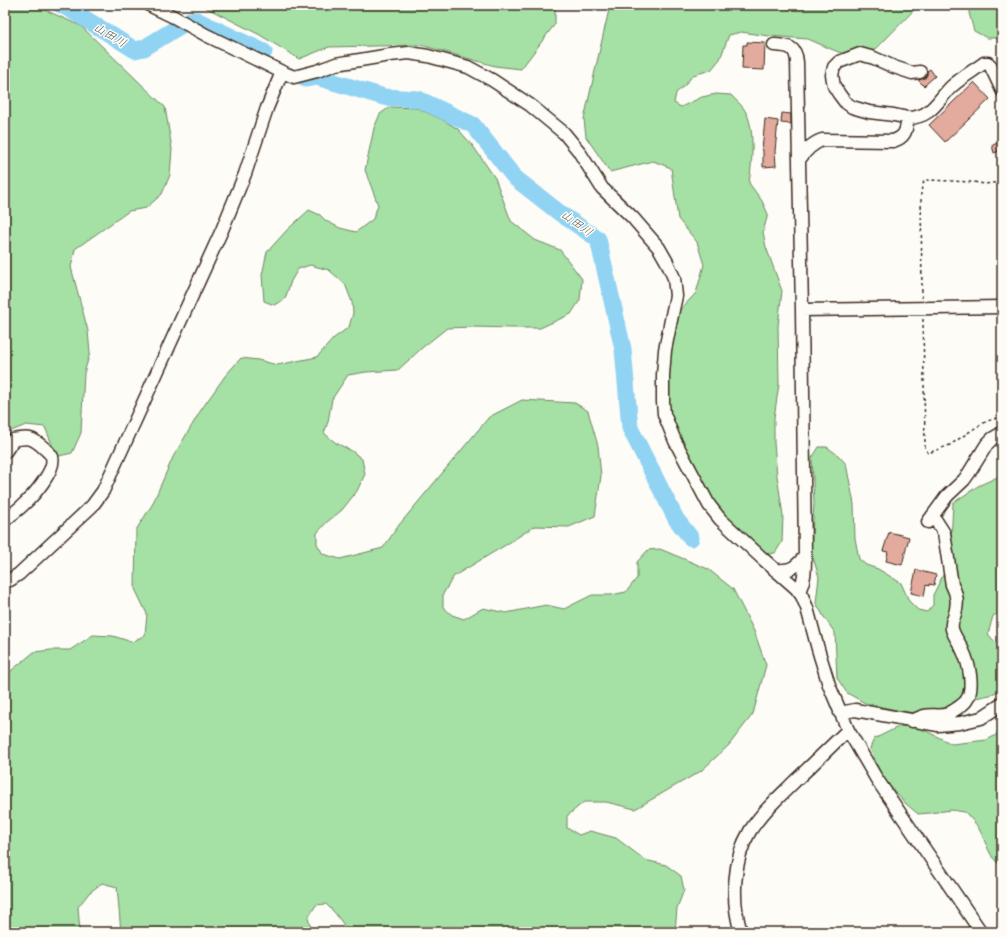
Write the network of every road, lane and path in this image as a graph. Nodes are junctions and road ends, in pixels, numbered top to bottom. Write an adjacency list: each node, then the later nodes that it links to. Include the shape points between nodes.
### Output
1 (149, 5): 3 (street)
2 (774, 45): 7 (street, via 791,48 796,55)
3 (282, 72): 14 (street, via 294,77 336,64 374,58 409,53 428,56 468,67 492,80 530,105 564,133 602,188 633,218 659,248 667,262 674,278 676,296 663,375 664,414 675,441 709,505 720,519); 15 (street, via 222,230 103,491 92,506 19,574)
4 (920, 72): 6 (street, via 912,73 860,54 839,62 834,67 834,86 845,102 852,107)
5 (1002, 90): 6 (street, via 990,65 984,63 952,86 934,108 916,118)
6 (908, 118): 7 (street, via 906,129 898,140 822,140 810,146)
7 (799, 160): 9 (street)
8 (1002, 307): 9 (street)
9 (802, 310): 13 (street)
10 (1002, 433): 19 (street, via 986,444 964,480 947,496 931,519 944,533 957,601 951,623 966,658 970,694 966,701 948,714 924,716)
11 (5, 452): 12 (street, via 13,440 29,438 38,442 52,458 52,466 36,492)
12 (5, 520)
13 (805, 556): 14 (street, via 799,564); 16 (street, via 805,578)
14 (778, 572): 16 (street)
15 (5, 581)
16 (799, 591): 18 (street, via 807,608 829,685)
17 (1002, 704): 19 (street, via 981,718 960,722 938,725)
18 (840, 713): 19 (street, via 855,710); 20 (street)
19 (912, 721)
20 (848, 730): 21 (street, via 775,801 749,832 736,871 736,908); 22 (street, via 876,778)
21 (741, 932)
22 (981, 932)

